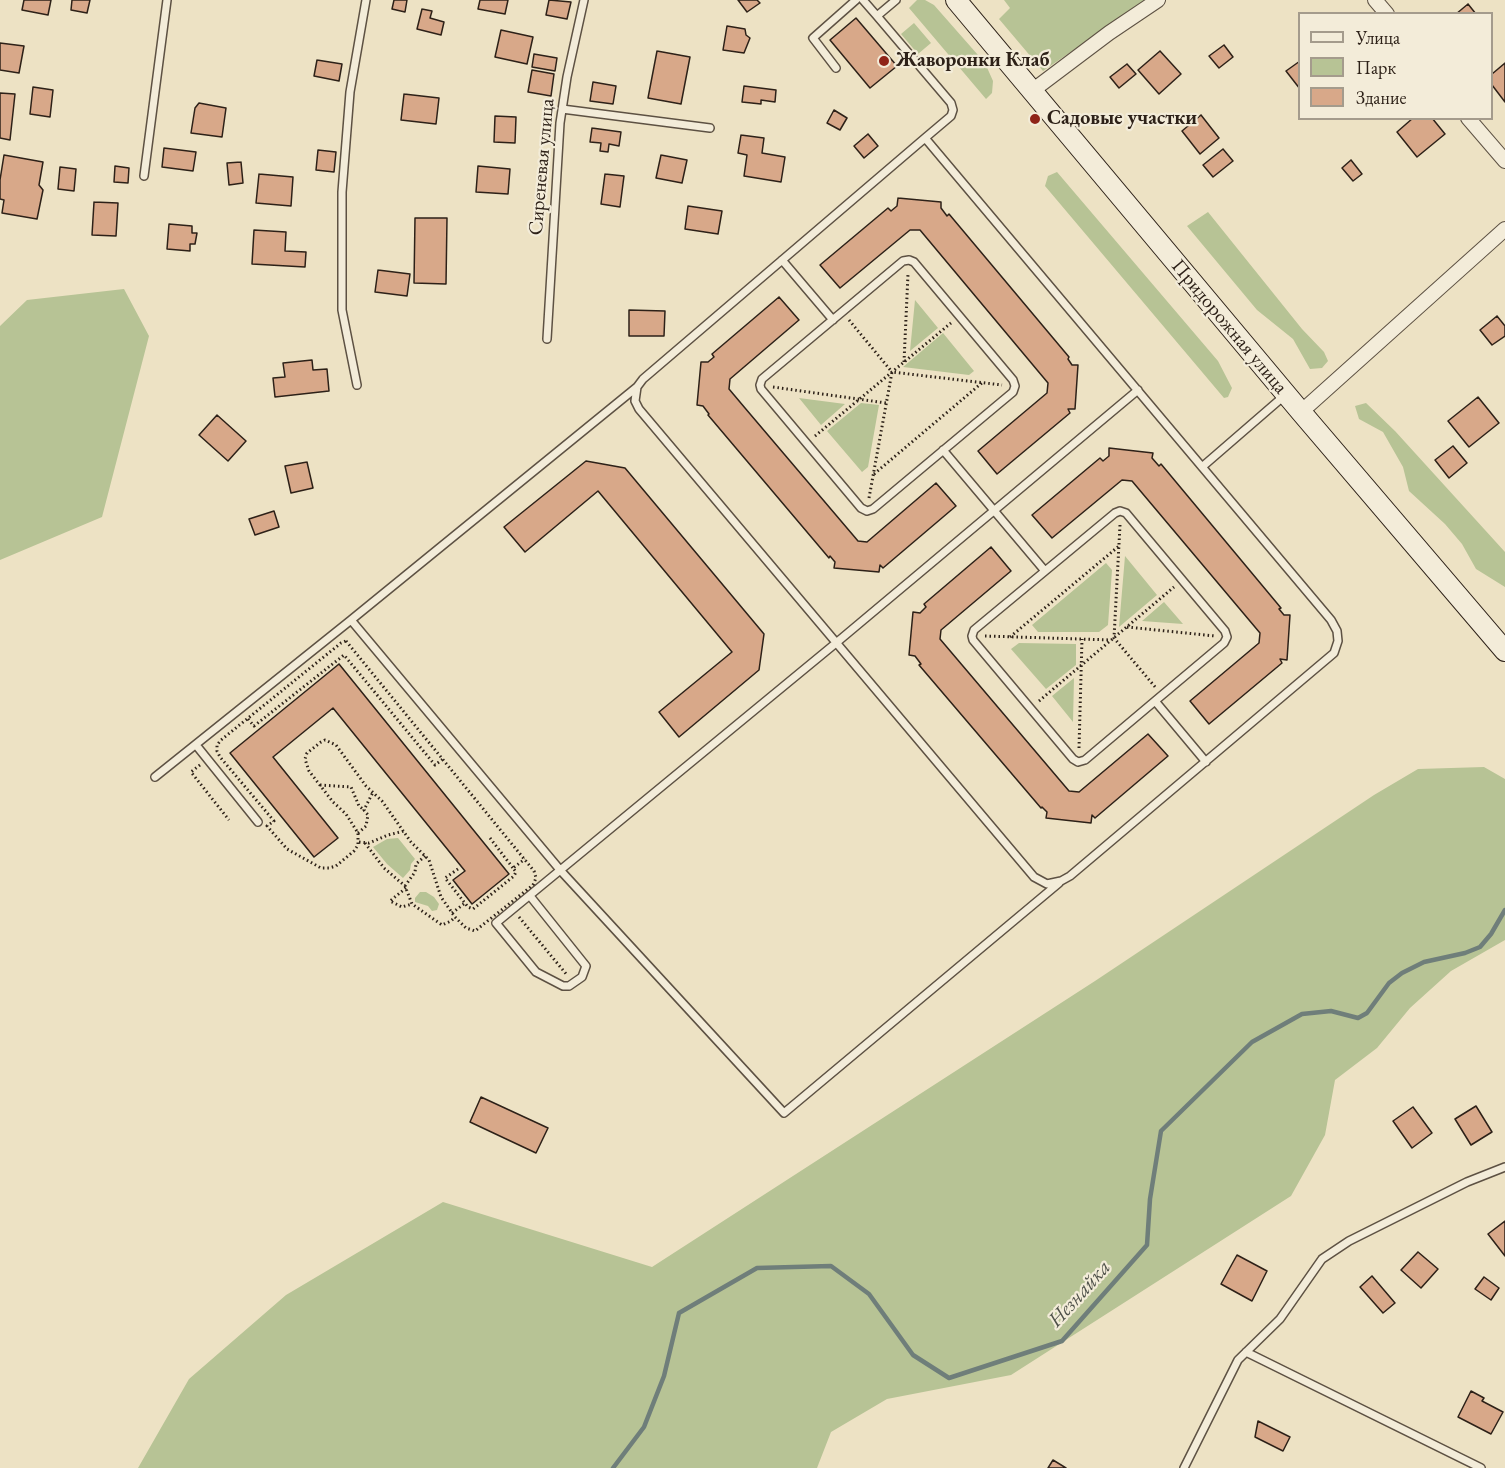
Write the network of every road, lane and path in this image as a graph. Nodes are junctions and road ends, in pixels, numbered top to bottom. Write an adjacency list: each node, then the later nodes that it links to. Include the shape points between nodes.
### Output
1 (166, 0): 19 (lane)
2 (366, 0): 30 (lane, via 350,92 342,192 342,310)
3 (584, 0): 14 (lane, Сиреневая улица)
4 (856, 0): 12 (lane, via 813,38)
5 (863, 0): 11 (lane)
6 (896, 0): 11 (lane)
7 (956, 0): 13 (main road, Придорожная улица)
8 (1158, 0): 13 (street)
9 (1375, 0): 10 (street)
10 (1385, 12)
11 (877, 16): 17 (lane, via 951,103 951,116)
12 (836, 68)
13 (1032, 91): 35 (main road, Придорожная улица)
14 (562, 109): 16 (lane); 26 (lane, Сиреневая улица)
15 (1470, 120): 18 (street)
16 (710, 128)
17 (925, 138): 21 (lane); 34 (lane)
18 (1505, 161)
19 (144, 176)
20 (1505, 229): 38 (street)
21 (782, 260): 25 (lane); 33 (lane)
22 (909, 260): 23 (lane); 24 (lane); 27 (path)
23 (842, 313): 25 (lane); 28 (path)
24 (959, 316): 27 (path); 32 (lane)
25 (833, 320): 31 (lane, via 762,379)
26 (547, 339)
27 (904, 362): 28 (path)
28 (892, 372): 29 (path); 36 (path); 37 (path)
29 (983, 382): 32 (path); 42 (path)
30 (357, 385)
31 (760, 385): 36 (path); 39 (lane)
32 (1015, 386): 40 (lane, via 1013,392)
33 (636, 387): 49 (lane); 56 (lane, via 639,409)
34 (1138, 390): 41 (lane); 44 (lane)
35 (1286, 394): 38 (main road, Придорожная улица); 41 (lane)
36 (860, 399): 37 (path); 39 (path)
37 (886, 403): 42 (path)
38 (1301, 412): 57 (main road, Придорожная улица)
39 (807, 443): 43 (lane)
40 (943, 450): 43 (lane); 44 (lane)
41 (1202, 467): 68 (lane, via 1331,620 1338,641 1334,653)
42 (873, 474): 43 (path)
43 (867, 511)
44 (994, 511): 47 (lane); 56 (lane)
45 (1120, 511): 46 (path); 47 (lane); 48 (lane, via 1126,513)
46 (1119, 546): 52 (path); 55 (path)
47 (1045, 571): 51 (lane, via 974,630)
48 (1182, 580): 50 (path); 53 (lane)
49 (351, 620): 63 (lane); 84 (lane)
50 (1127, 627): 53 (path); 55 (path)
51 (972, 636): 52 (path); 61 (lane)
52 (1010, 637): 54 (path)
53 (1227, 637): 59 (lane)
54 (1082, 639): 55 (path); 58 (path)
55 (1113, 639): 58 (path); 59 (path)
56 (836, 643): 84 (lane); 85 (lane, via 1034,877 1047,884)
57 (1505, 651)
58 (1081, 666): 61 (path); 67 (path)
59 (1162, 695): 60 (lane)
60 (1155, 701): 67 (lane); 68 (lane)
61 (1030, 708): 67 (lane)
62 (248, 718): 64 (path, via 221,740); 66 (path, via 254,726 344,655 435,765); 66 (path, via 346,641)
63 (196, 745): 65 (lane); 69 (lane)
64 (217, 751): 65 (path); 78 (path, via 274,821 267,826 287,849 321,868 329,868 354,851)
65 (207, 759): 73 (path, via 191,772); 74 (lane)
66 (443, 759): 81 (path)
67 (1078, 762)
68 (1206, 762): 85 (lane)
69 (155, 777)
70 (320, 785): 71 (path, via 305,759 325,740 336,745); 72 (path, via 351,787 358,806); 76 (path)
71 (373, 792): 72 (path); 75 (path)
72 (364, 810): 76 (path, via 368,815 366,826)
73 (229, 820)
74 (258, 822)
75 (404, 831): 79 (path); 80 (path)
76 (358, 832): 78 (path)
77 (490, 838): 83 (path)
78 (359, 842): 79 (path)
79 (365, 843): 86 (path, via 384,868)
80 (424, 855): 86 (path); 91 (path)
81 (525, 859): 83 (path); 90 (path, via 536,878)
82 (458, 868): 88 (path, via 445,878)
83 (513, 868): 88 (path, via 514,876 473,909)
84 (561, 871): 85 (lane, via 784,1113); 87 (lane)
85 (1061, 881)
86 (406, 887): 89 (path); 89 (path, via 390,901 402,907)
87 (530, 896): 90 (lane); 90 (lane, via 586,966 574,984 563,986 536,972 496,923)
88 (465, 903): 91 (path)
89 (412, 904): 91 (path, via 442,925 451,921)
90 (511, 907): 91 (path, via 475,931); 92 (path)
91 (453, 915)
92 (568, 976)
93 (1505, 1167): 94 (lane, via 1467,1182 1331,1251 1314,1268 1280,1318)
94 (1246, 1352): 95 (lane, via 1238,1360); 96 (lane)
95 (1184, 1468)
96 (1481, 1468)

